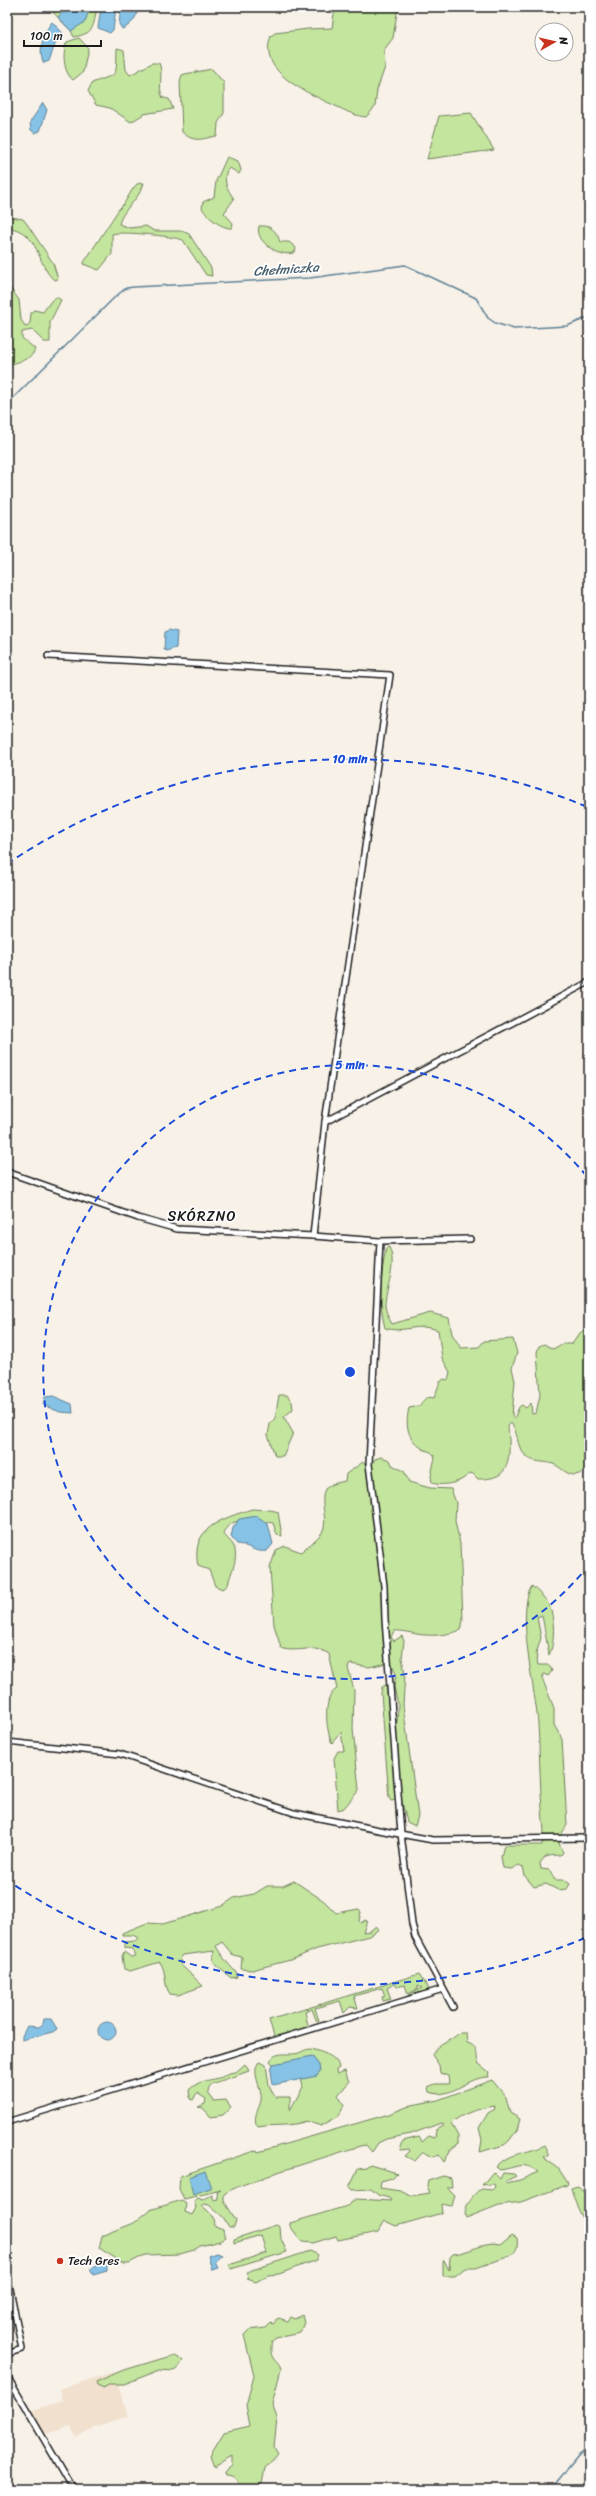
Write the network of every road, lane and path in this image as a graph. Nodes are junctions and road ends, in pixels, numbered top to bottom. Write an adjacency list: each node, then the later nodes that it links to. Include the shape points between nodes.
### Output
1 (48, 656): 3 (street, via 390,675)
2 (589, 982): 3 (street)
3 (324, 1122): 5 (street)
4 (7, 1172): 5 (street, via 177,1229)
5 (313, 1236): 7 (street)
6 (470, 1239): 7 (street)
7 (380, 1241): 9 (street, via 370,1470 384,1586)
8 (7, 1742): 9 (street, via 120,1754 294,1813)
9 (401, 1834): 10 (street, via 433,1840); 11 (street, via 415,1937)
10 (589, 1838)
11 (443, 1990): 12 (street); 13 (street)
12 (453, 2007)
13 (7, 2122)
14 (7, 2274): 15 (street, via 22,2349)
15 (7, 2354)
16 (7, 2376): 17 (street)
17 (73, 2489)

